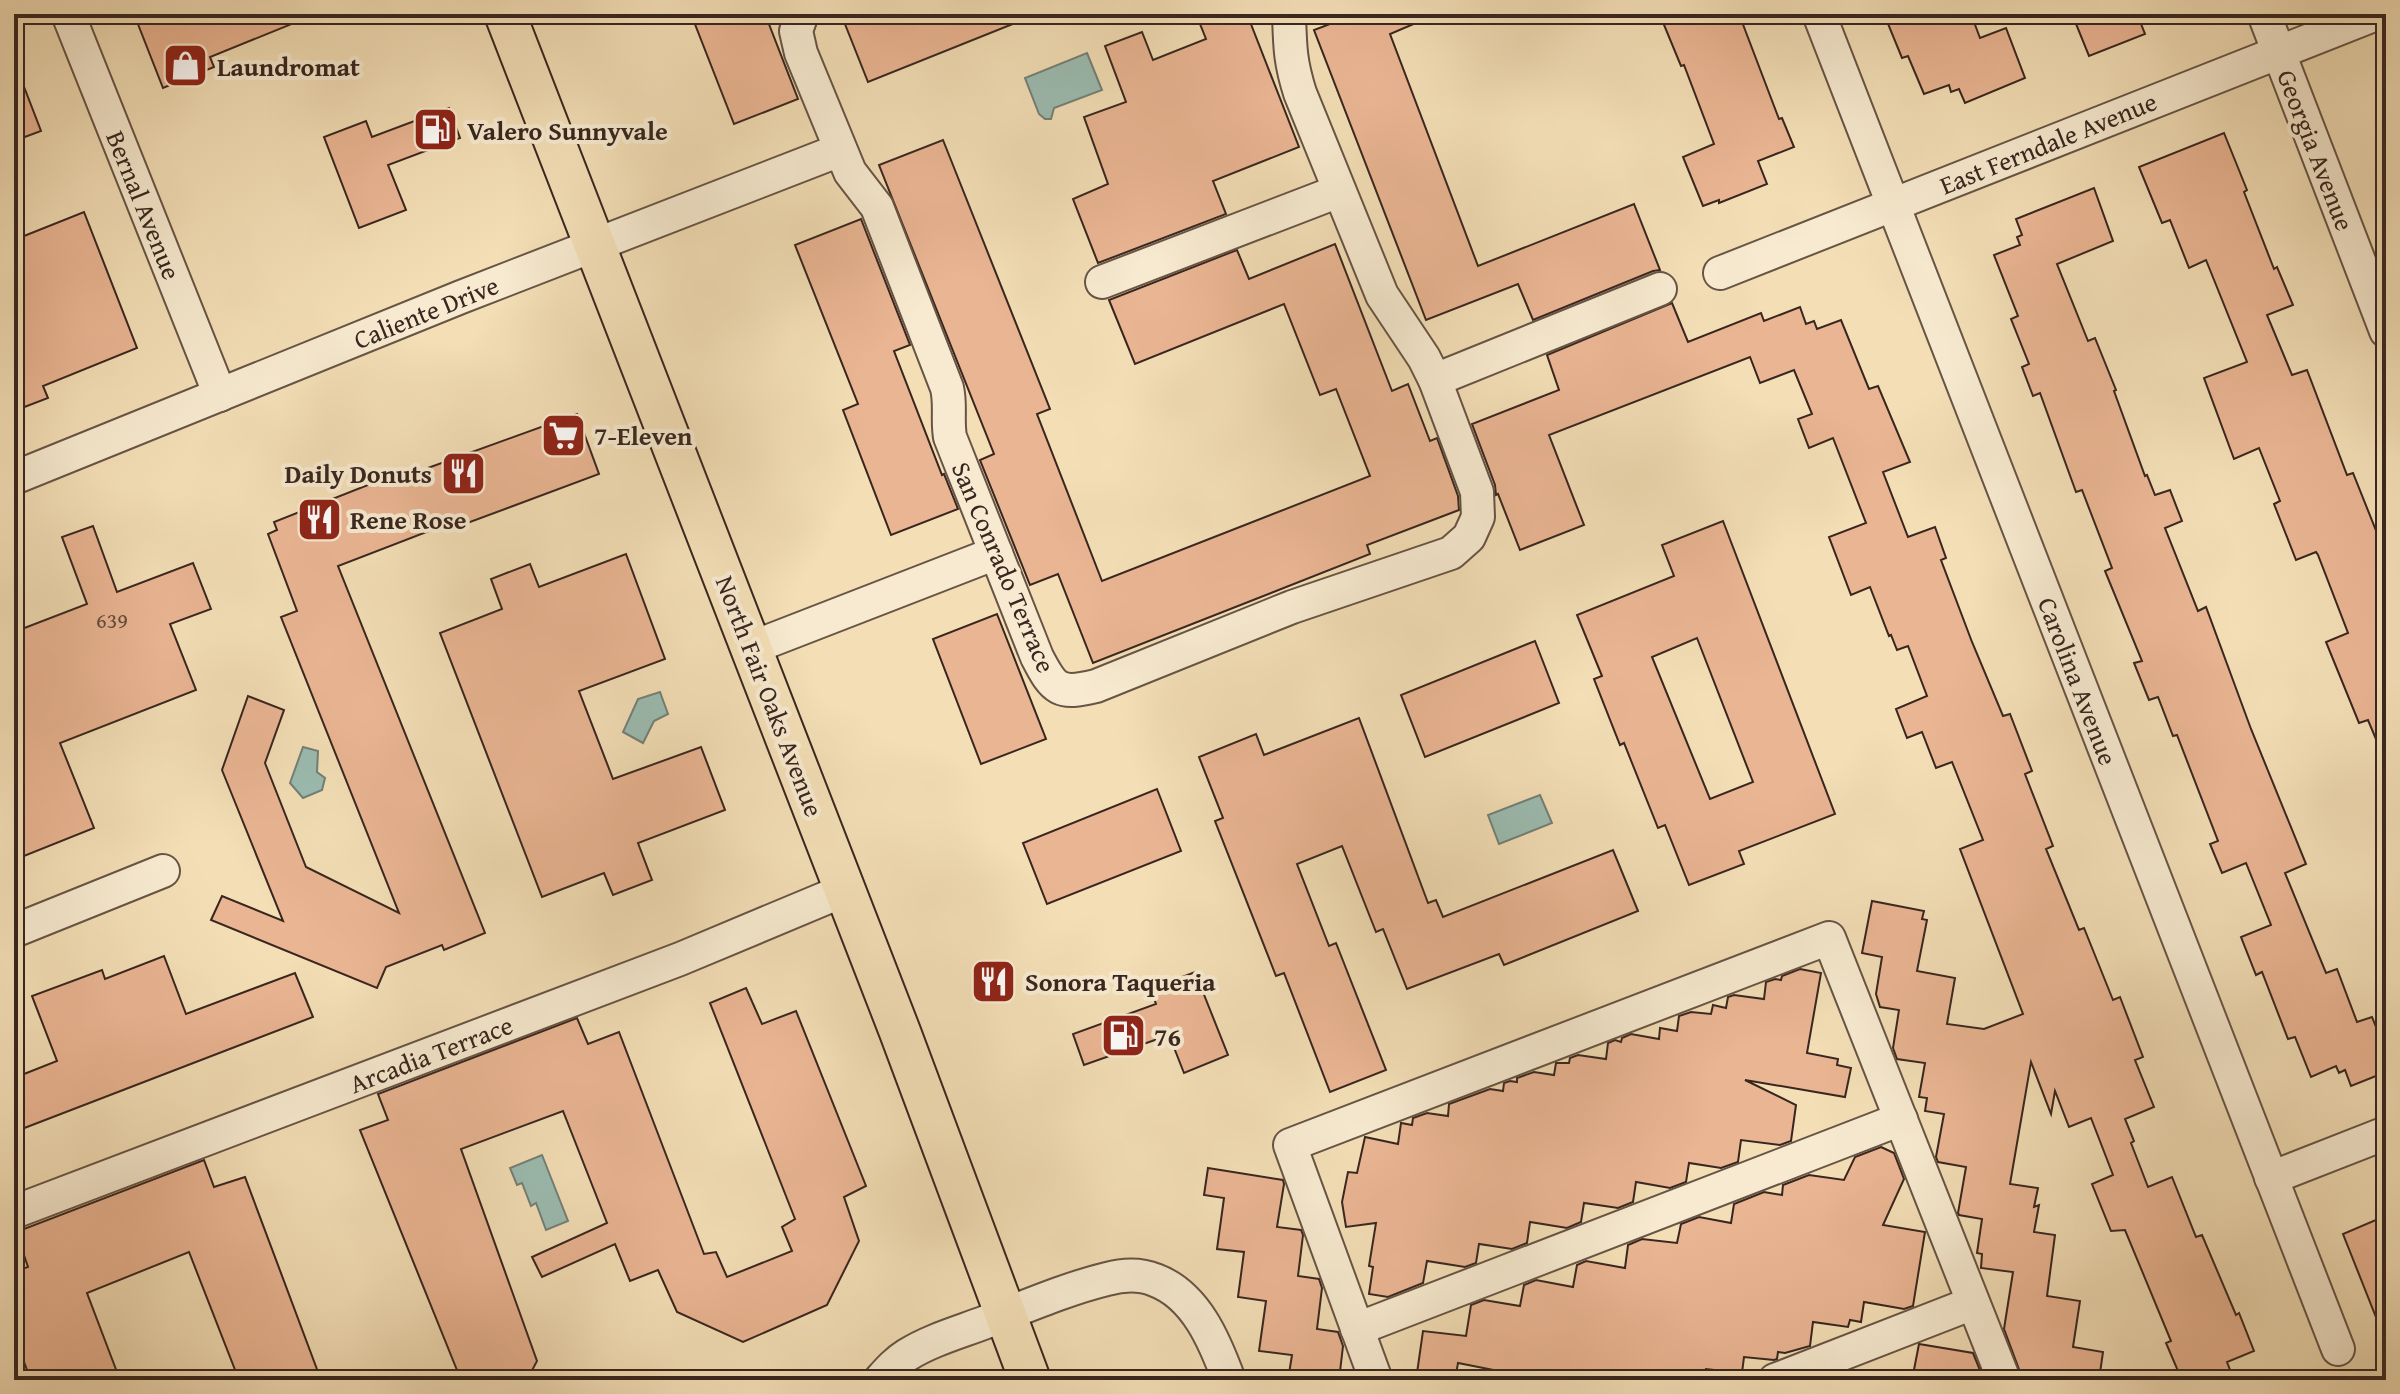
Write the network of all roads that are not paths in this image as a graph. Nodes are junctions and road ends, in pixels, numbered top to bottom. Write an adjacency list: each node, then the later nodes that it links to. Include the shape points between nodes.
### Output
1 (68, 14): 18 (street, Bernal Avenue)
2 (505, 14): 12 (main road, North Fair Oaks Avenue)
3 (802, 14): 9 (street, San Conrado Terrace, via 796,31 801,53)
4 (1289, 14): 10 (street, San Conrado Terrace, via 1292,67)
5 (1819, 14): 11 (street, Carolina Avenue)
6 (2264, 14): 8 (street, Georgia Avenue)
7 (2376, 14): 8 (street, East Ferndale Avenue)
8 (2279, 52): 11 (street, East Ferndale Avenue); 16 (street, Georgia Avenue)
9 (840, 150): 12 (street, Caliente Drive); 20 (street, San Conrado Terrace, via 877,207 947,388 950,437)
10 (1339, 191): 14 (street); 17 (street, San Conrado Terrace, via 1382,295)
11 (1893, 204): 13 (street, East Ferndale Avenue); 27 (street, Carolina Avenue)
12 (595, 246): 18 (street, Caliente Drive); 21 (main road, North Fair Oaks Avenue)
13 (1720, 273)
14 (1102, 282)
15 (1660, 289): 17 (street)
16 (2386, 331)
17 (1435, 380): 20 (street, San Conrado Terrace, via 1477,492 1478,517 1469,537 1451,553 1292,607 1074,692 1048,679)
18 (220, 395): 19 (street, Caliente Drive)
19 (14, 478)
20 (996, 553): 21 (street)
21 (751, 648): 23 (main road, North Fair Oaks Avenue)
22 (163, 871): 24 (street)
23 (845, 890): 28 (street, Arcadia Terrace, via 654,969); 30 (main road, North Fair Oaks Avenue)
24 (14, 931)
25 (1901, 1119): 29 (street); 31 (street); 31 (street, via 1829,938 1290,1145)
26 (2386, 1133): 27 (street)
27 (2271, 1178): 32 (street, Carolina Avenue)
28 (14, 1212)
29 (1973, 1303): 37 (street); 38 (street)
30 (1006, 1315): 33 (street, via 909,1353); 34 (main road, North Fair Oaks Avenue); 35 (street, via 1107,1279 1153,1279 1186,1299 1208,1331)
31 (1357, 1329): 36 (street)
32 (2338, 1349)
33 (880, 1380)
34 (1030, 1380)
35 (1229, 1380)
36 (1376, 1380)
37 (1775, 1380)
38 (2004, 1380)

